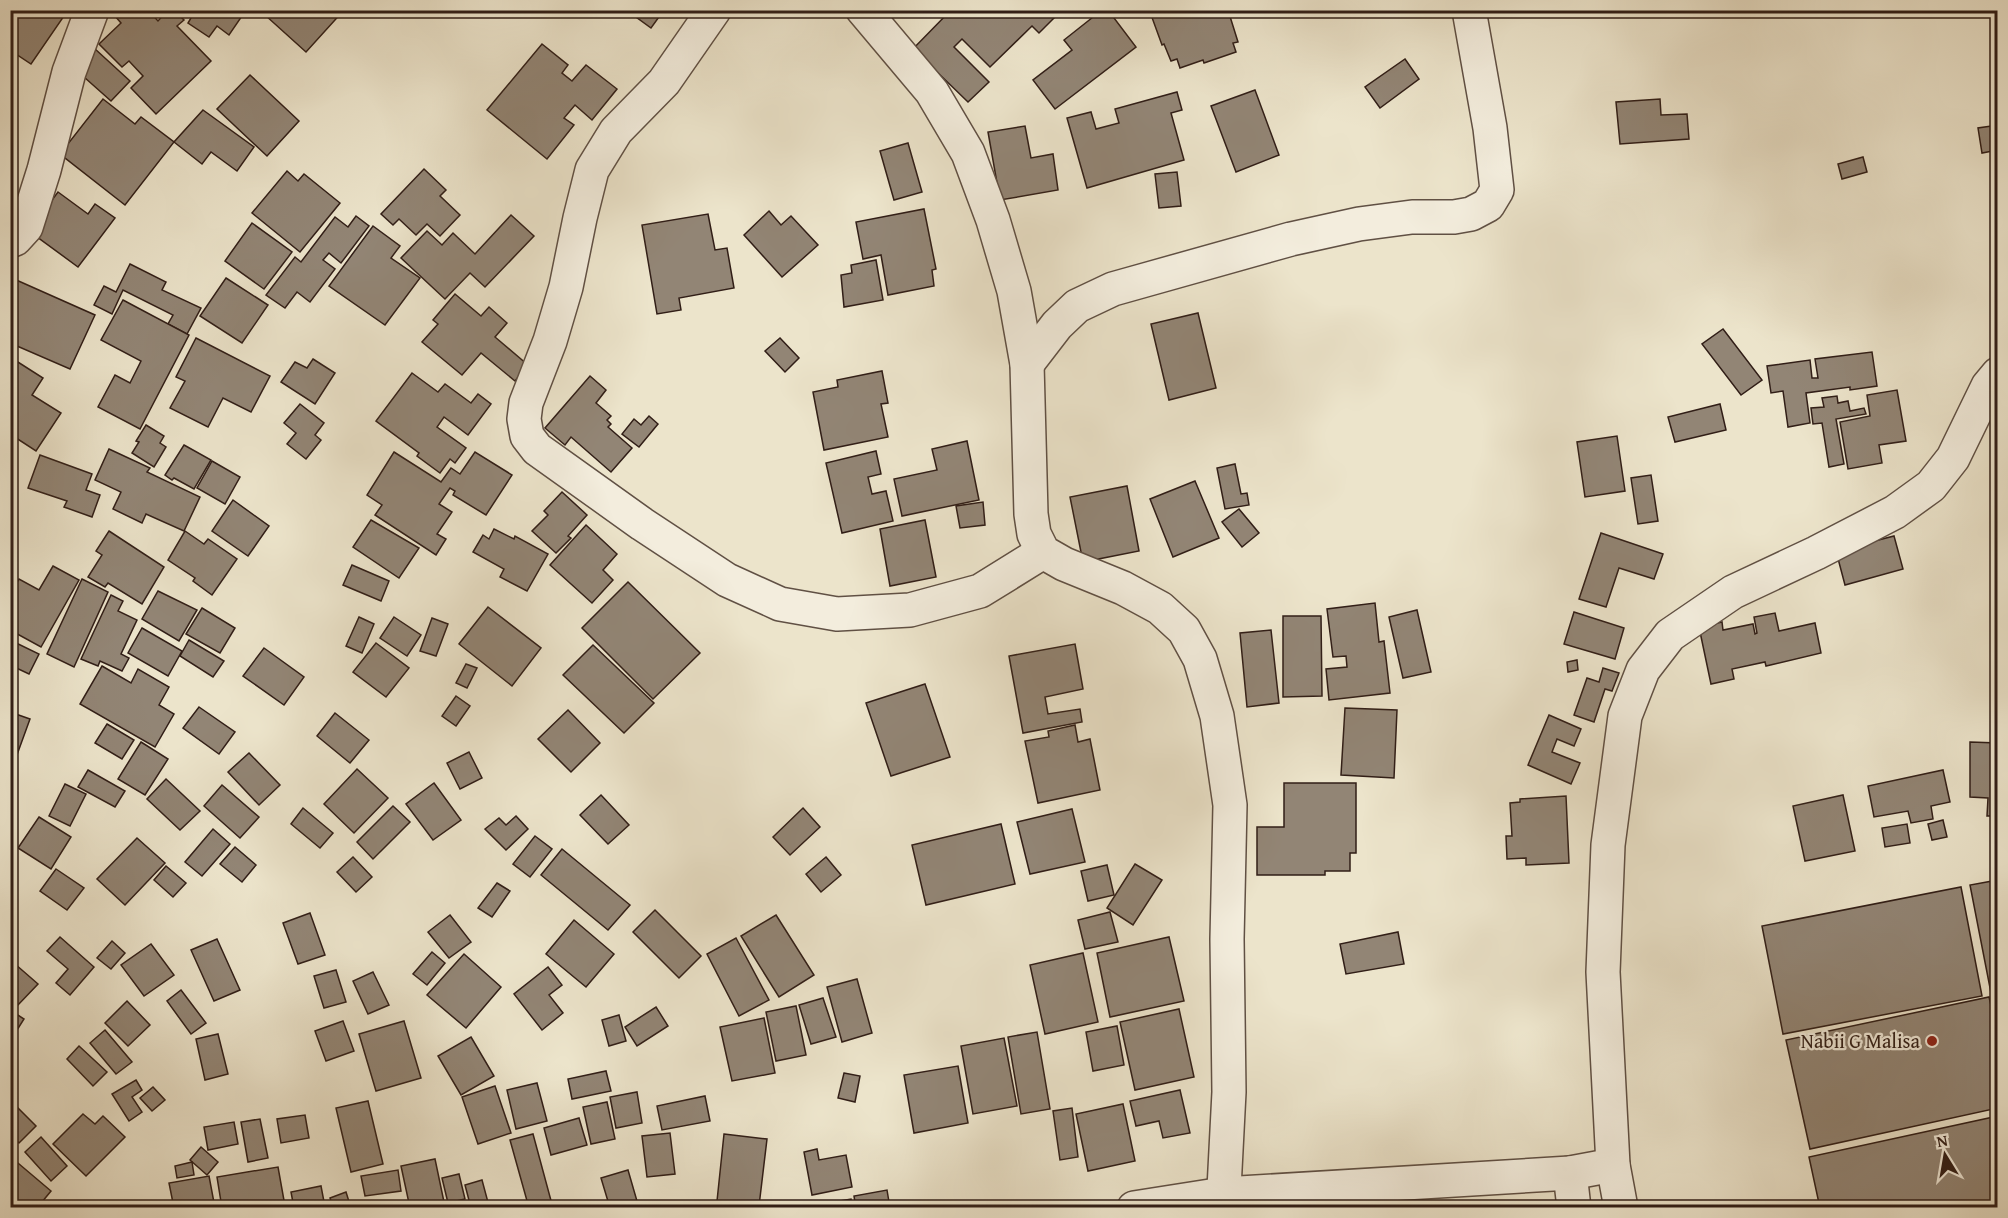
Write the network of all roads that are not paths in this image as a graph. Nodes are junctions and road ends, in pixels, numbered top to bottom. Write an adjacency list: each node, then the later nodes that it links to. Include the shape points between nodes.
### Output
1 (92, 10): 5 (street, via 69,72 26,227)
2 (714, 10): 8 (street, via 664,82 616,131 592,170 566,287 525,403 527,436 537,449 642,524 727,580 780,604 837,614 910,610 980,591)
3 (863, 10): 6 (street, via 932,92 968,153 1014,291)
4 (1469, 10): 6 (street, via 1497,190 1488,205 1454,217 1412,217 1347,226 1113,289 1077,306)
5 (10, 241)
6 (1027, 364): 8 (street, via 1031,514 1034,534)
7 (1998, 374): 9 (street, via 1988,386 1953,458 1931,486 1885,517 1816,554 1733,592 1670,635 1643,670 1625,716 1608,845 1603,972)
8 (1043, 552): 11 (street, via 1160,608 1184,630 1200,659 1217,716 1230,805 1229,1092)
9 (1613, 1165): 10 (street); 14 (street)
10 (1570, 1173): 11 (street); 13 (street)
11 (1223, 1201): 12 (street)
12 (1134, 1208)
13 (1574, 1208)
14 (1621, 1208)

